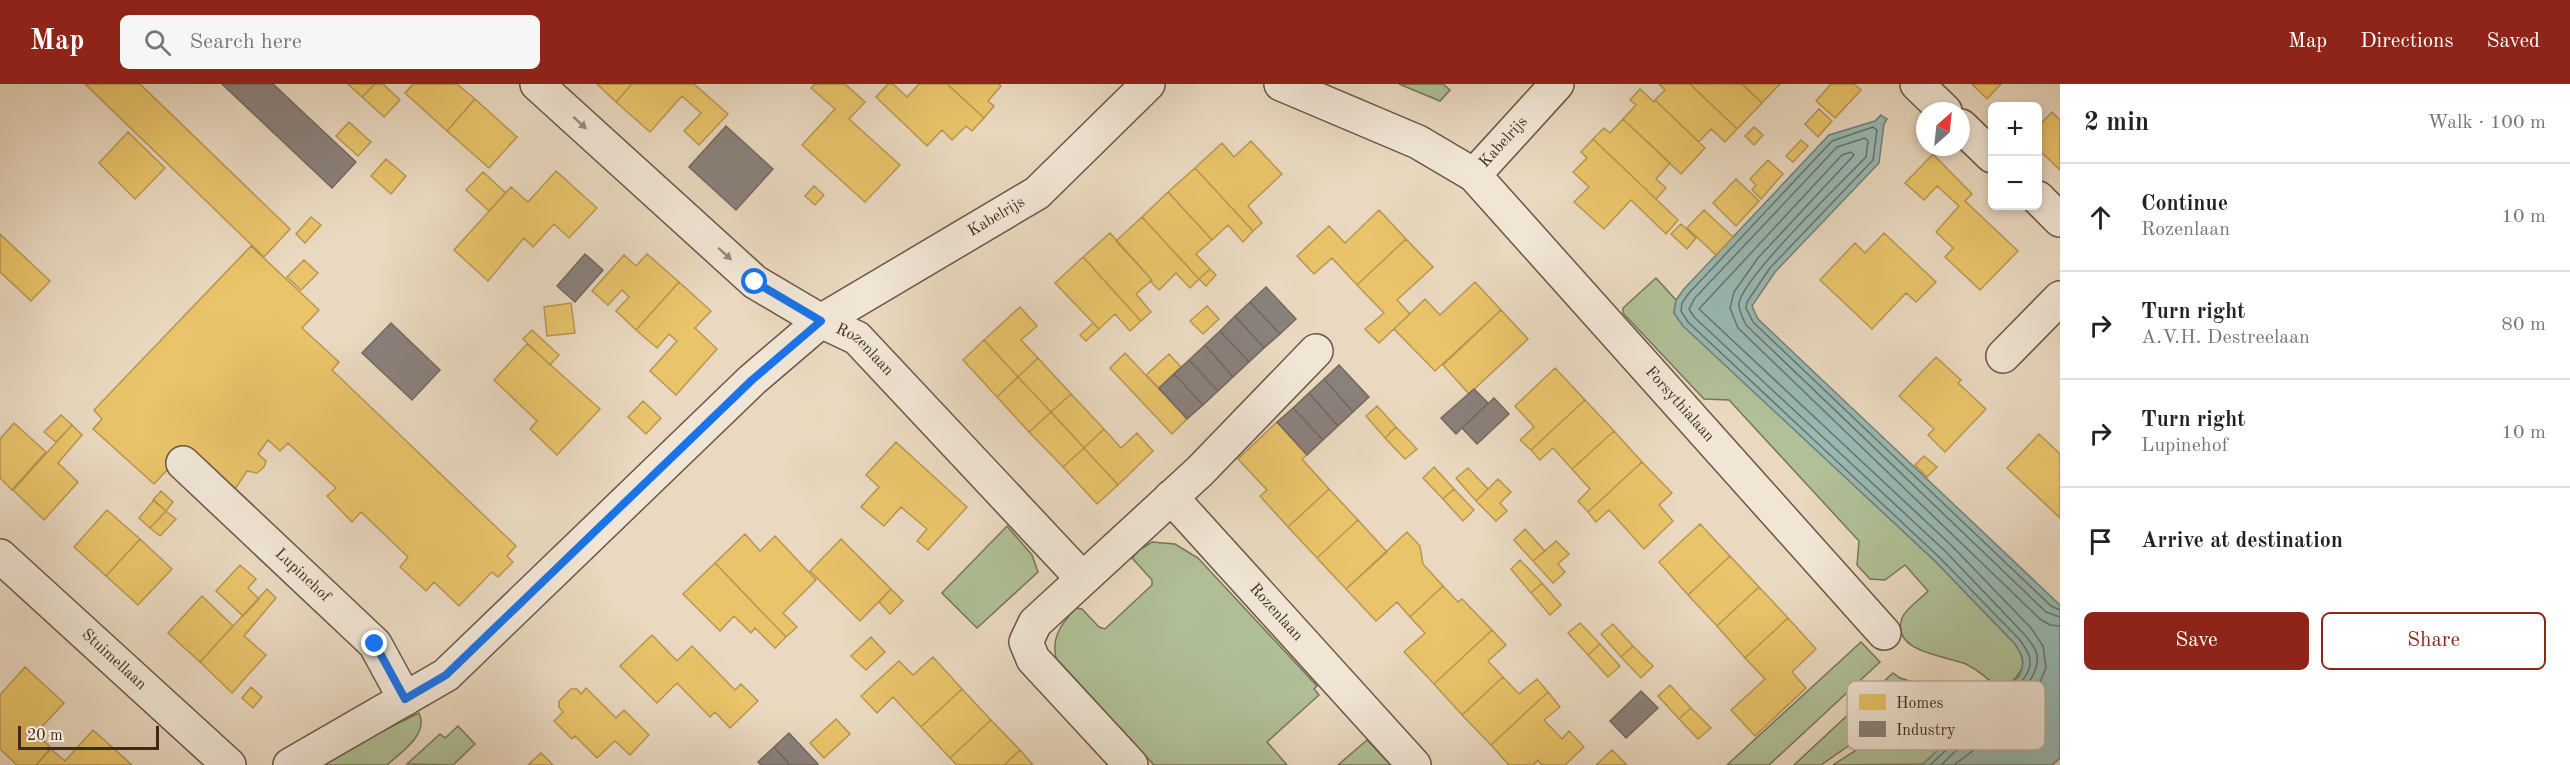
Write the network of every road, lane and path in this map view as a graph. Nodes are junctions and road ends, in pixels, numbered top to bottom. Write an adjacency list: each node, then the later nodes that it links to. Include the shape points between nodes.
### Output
1 (537, 84): 13 (street, Rozenlaan, one-way to 13, via 755,282)
2 (1148, 84): 13 (street, Kabelrijs, via 1037,193)
3 (1281, 84): 9 (street, Kabelrijs, via 1418,142)
4 (1557, 84): 9 (street, Kabelrijs)
5 (1917, 84): 6 (street)
6 (1936, 102)
7 (1970, 135): 8 (street)
8 (1988, 152)
9 (1474, 175): 20 (street, Forsythialaan)
10 (2042, 203): 11 (street)
11 (2060, 220)
12 (2060, 298): 15 (street)
13 (821, 321): 19 (street, Rozenlaan, via 857,338); 21 (street, Kabelrijs, via 752,380 446,675)
14 (1316, 351): 17 (street)
15 (2003, 356)
16 (183, 463): 21 (street, Lupinehof, via 375,644)
17 (1171, 497): 19 (street); 25 (street, Rozenlaan)
18 (0, 556): 22 (street, Stuimellaan)
19 (1082, 578): 24 (street, via 1035,623 1026,642 1033,659)
20 (1884, 633)
21 (405, 699): 23 (street, Kabelrijs)
22 (229, 765)
23 (290, 765)
24 (1131, 765)
25 (1414, 765)

